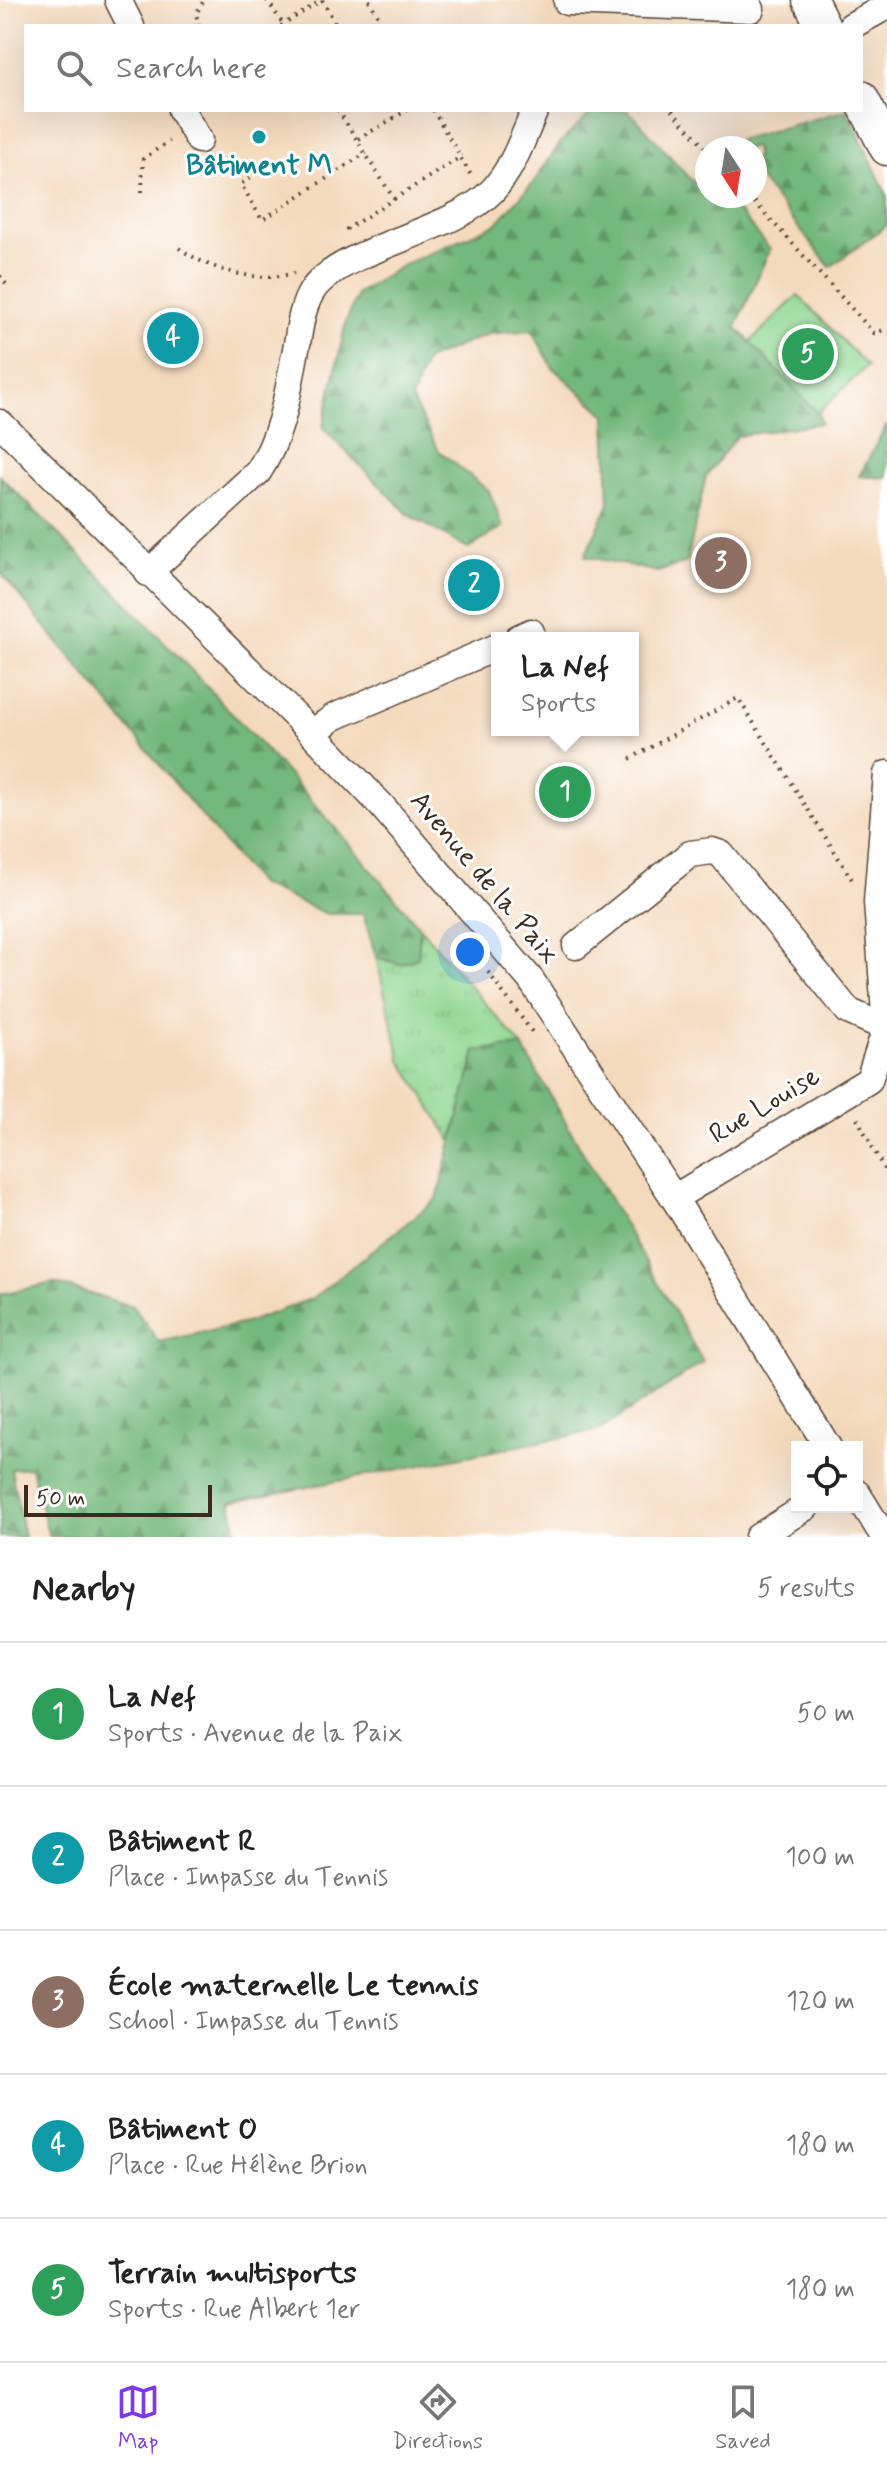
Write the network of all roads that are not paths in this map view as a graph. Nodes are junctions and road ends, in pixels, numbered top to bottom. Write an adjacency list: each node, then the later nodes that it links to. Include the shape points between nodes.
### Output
1 (118, 0): 6 (street)
2 (810, 0): 7 (main road)
3 (887, 6): 8 (street)
4 (569, 9): 5 (street)
5 (751, 9)
6 (130, 24)
7 (822, 24)
8 (855, 24)
9 (863, 102): 11 (main road)
10 (534, 112): 13 (street, via 506,173 483,199 336,270 313,289 304,308 282,422 269,455 258,472)
11 (887, 148)
12 (0, 423): 13 (street, Avenue de la Paix)
13 (148, 573): 15 (street, Avenue de la Paix)
14 (491, 650): 15 (street, via 334,717)
15 (312, 733): 20 (street, Avenue de la Paix, via 531,980)
16 (887, 774): 18 (street, via 879,920)
17 (576, 946): 18 (street, via 690,854 712,851 721,854 848,1011)
18 (886, 1028): 19 (street)
19 (882, 1059): 20 (street, Rue Louise, via 869,1080)
20 (674, 1198): 21 (street, Avenue de la Paix)
21 (824, 1441)
22 (863, 1503): 25 (street)
23 (796, 1513): 24 (street)
24 (758, 1537)
25 (884, 1537)

